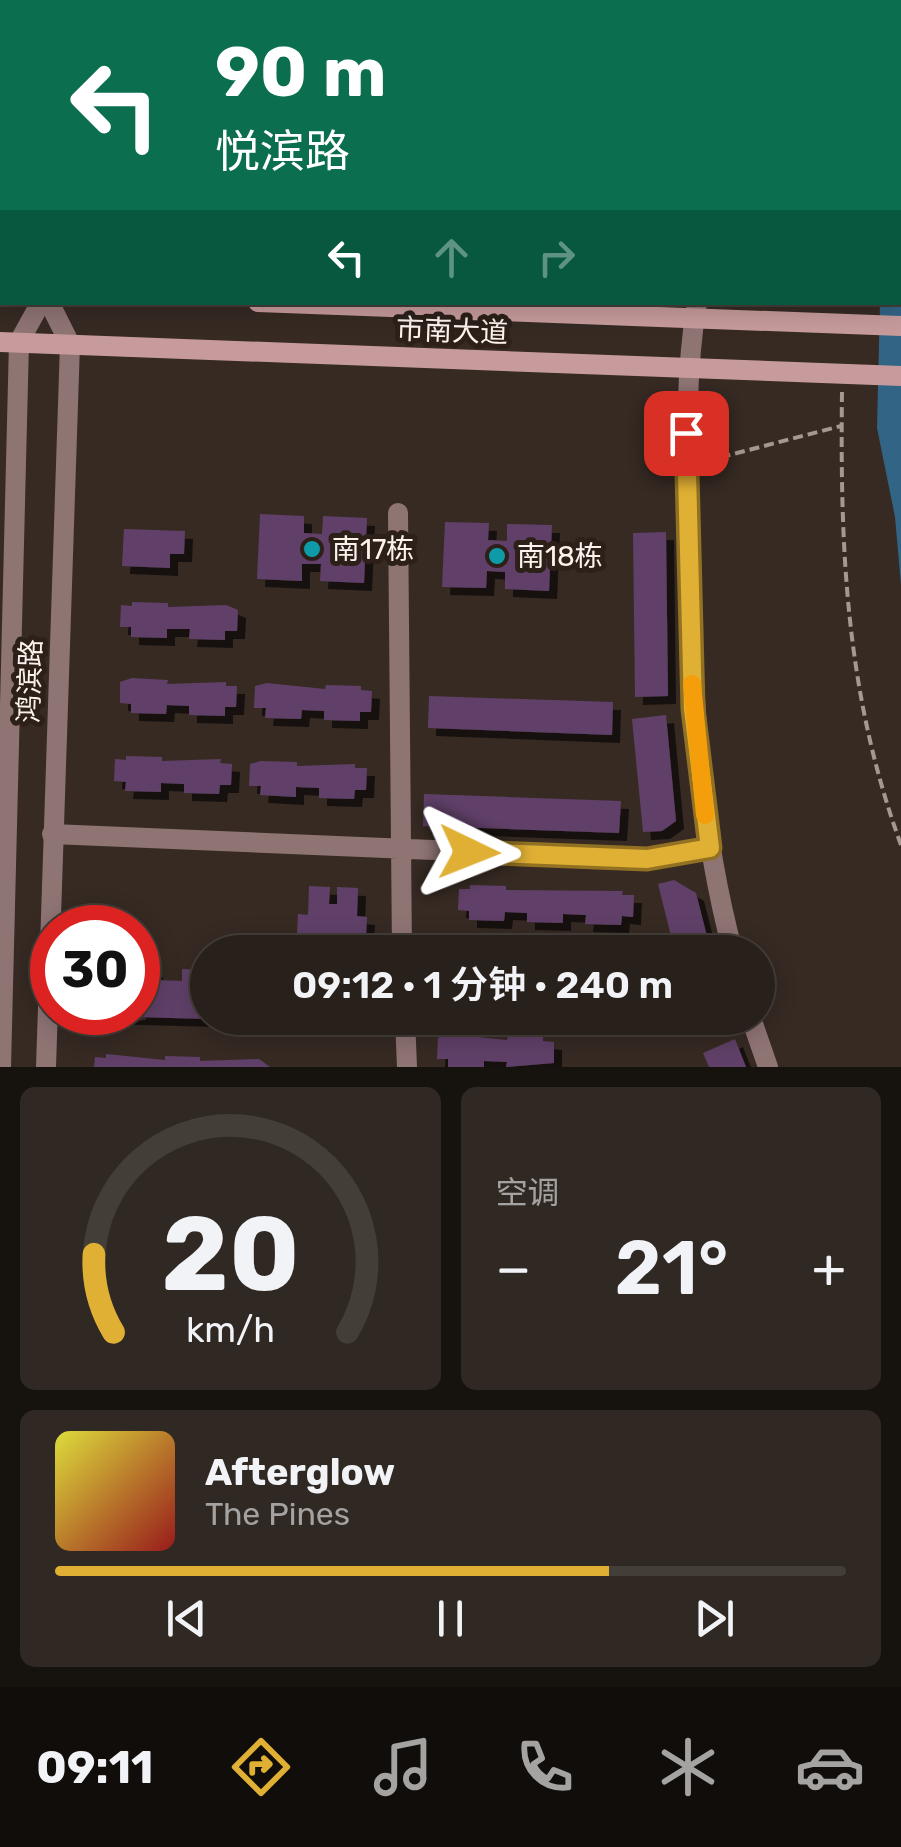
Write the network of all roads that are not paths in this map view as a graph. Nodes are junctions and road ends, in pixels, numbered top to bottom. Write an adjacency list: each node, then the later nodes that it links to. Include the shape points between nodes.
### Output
1 (38, 305): 6 (street, 鸿滨路)
2 (50, 305): 7 (street, 鸿滨路)
3 (422, 305): 4 (main road, 市南大道)
4 (696, 310): 5 (main road, 市南大道); 8 (street)
5 (901, 326)
6 (9, 342): 7 (main road, 市南大道); 18 (street, 鸿滨路)
7 (70, 344): 8 (main road, 市南大道); 11 (street, 鸿滨路)
8 (686, 368): 9 (main road, 市南大道); 12 (street, via 693,709)
9 (901, 376)
10 (398, 514): 13 (street)
11 (52, 834): 13 (street); 19 (street, 鸿滨路)
12 (710, 848): 13 (street, via 647,859); 15 (street)
13 (398, 849): 14 (street)
14 (401, 935)
15 (729, 935)
16 (406, 1035): 20 (street)
17 (758, 1035): 21 (street)
18 (1, 1067)
19 (46, 1067)
20 (407, 1067)
21 (768, 1067)

